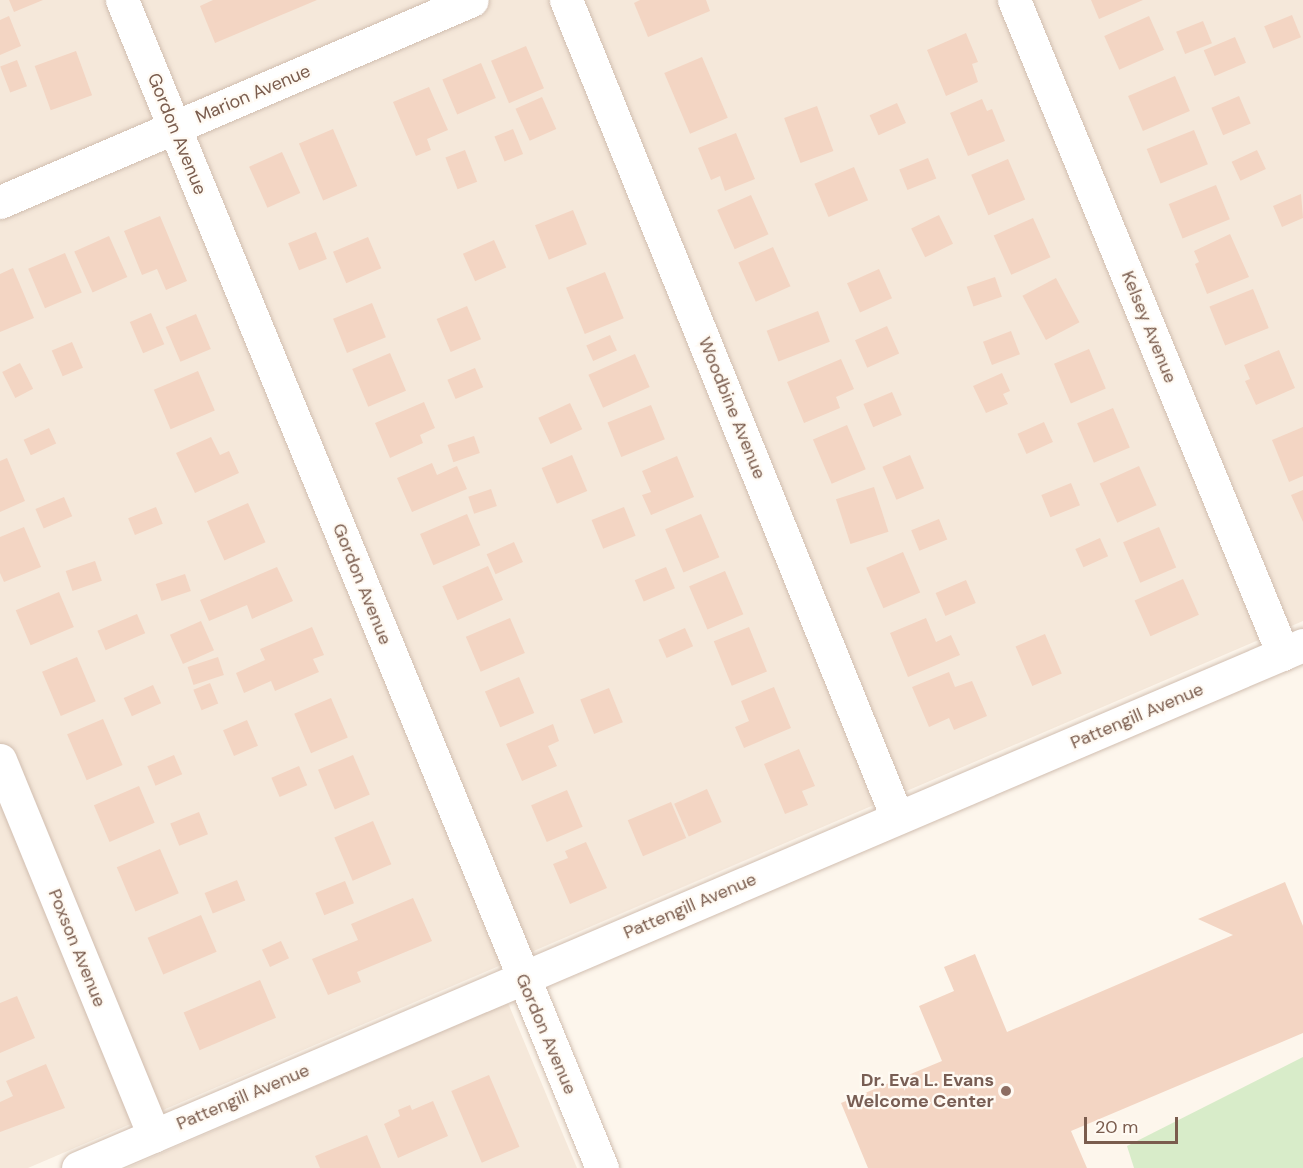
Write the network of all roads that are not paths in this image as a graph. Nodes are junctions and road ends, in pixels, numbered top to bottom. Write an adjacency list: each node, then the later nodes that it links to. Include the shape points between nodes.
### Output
1 (122, 0): 5 (street, Gordon Avenue)
2 (472, 0): 5 (street, Marion Avenue)
3 (566, 0): 9 (street, Woodbine Avenue)
4 (1014, 0): 7 (street, Kelsey Avenue)
5 (175, 128): 6 (street, Marion Avenue); 10 (street, Gordon Avenue)
6 (0, 202)
7 (1293, 650): 9 (street, Pattengill Avenue)
8 (0, 760): 11 (street, Poxson Avenue)
9 (897, 817): 10 (street, Pattengill Avenue)
10 (523, 978): 11 (street, Pattengill Avenue); 13 (street, Gordon Avenue)
11 (154, 1136): 12 (street, Pattengill Avenue)
12 (78, 1168)
13 (602, 1168)

